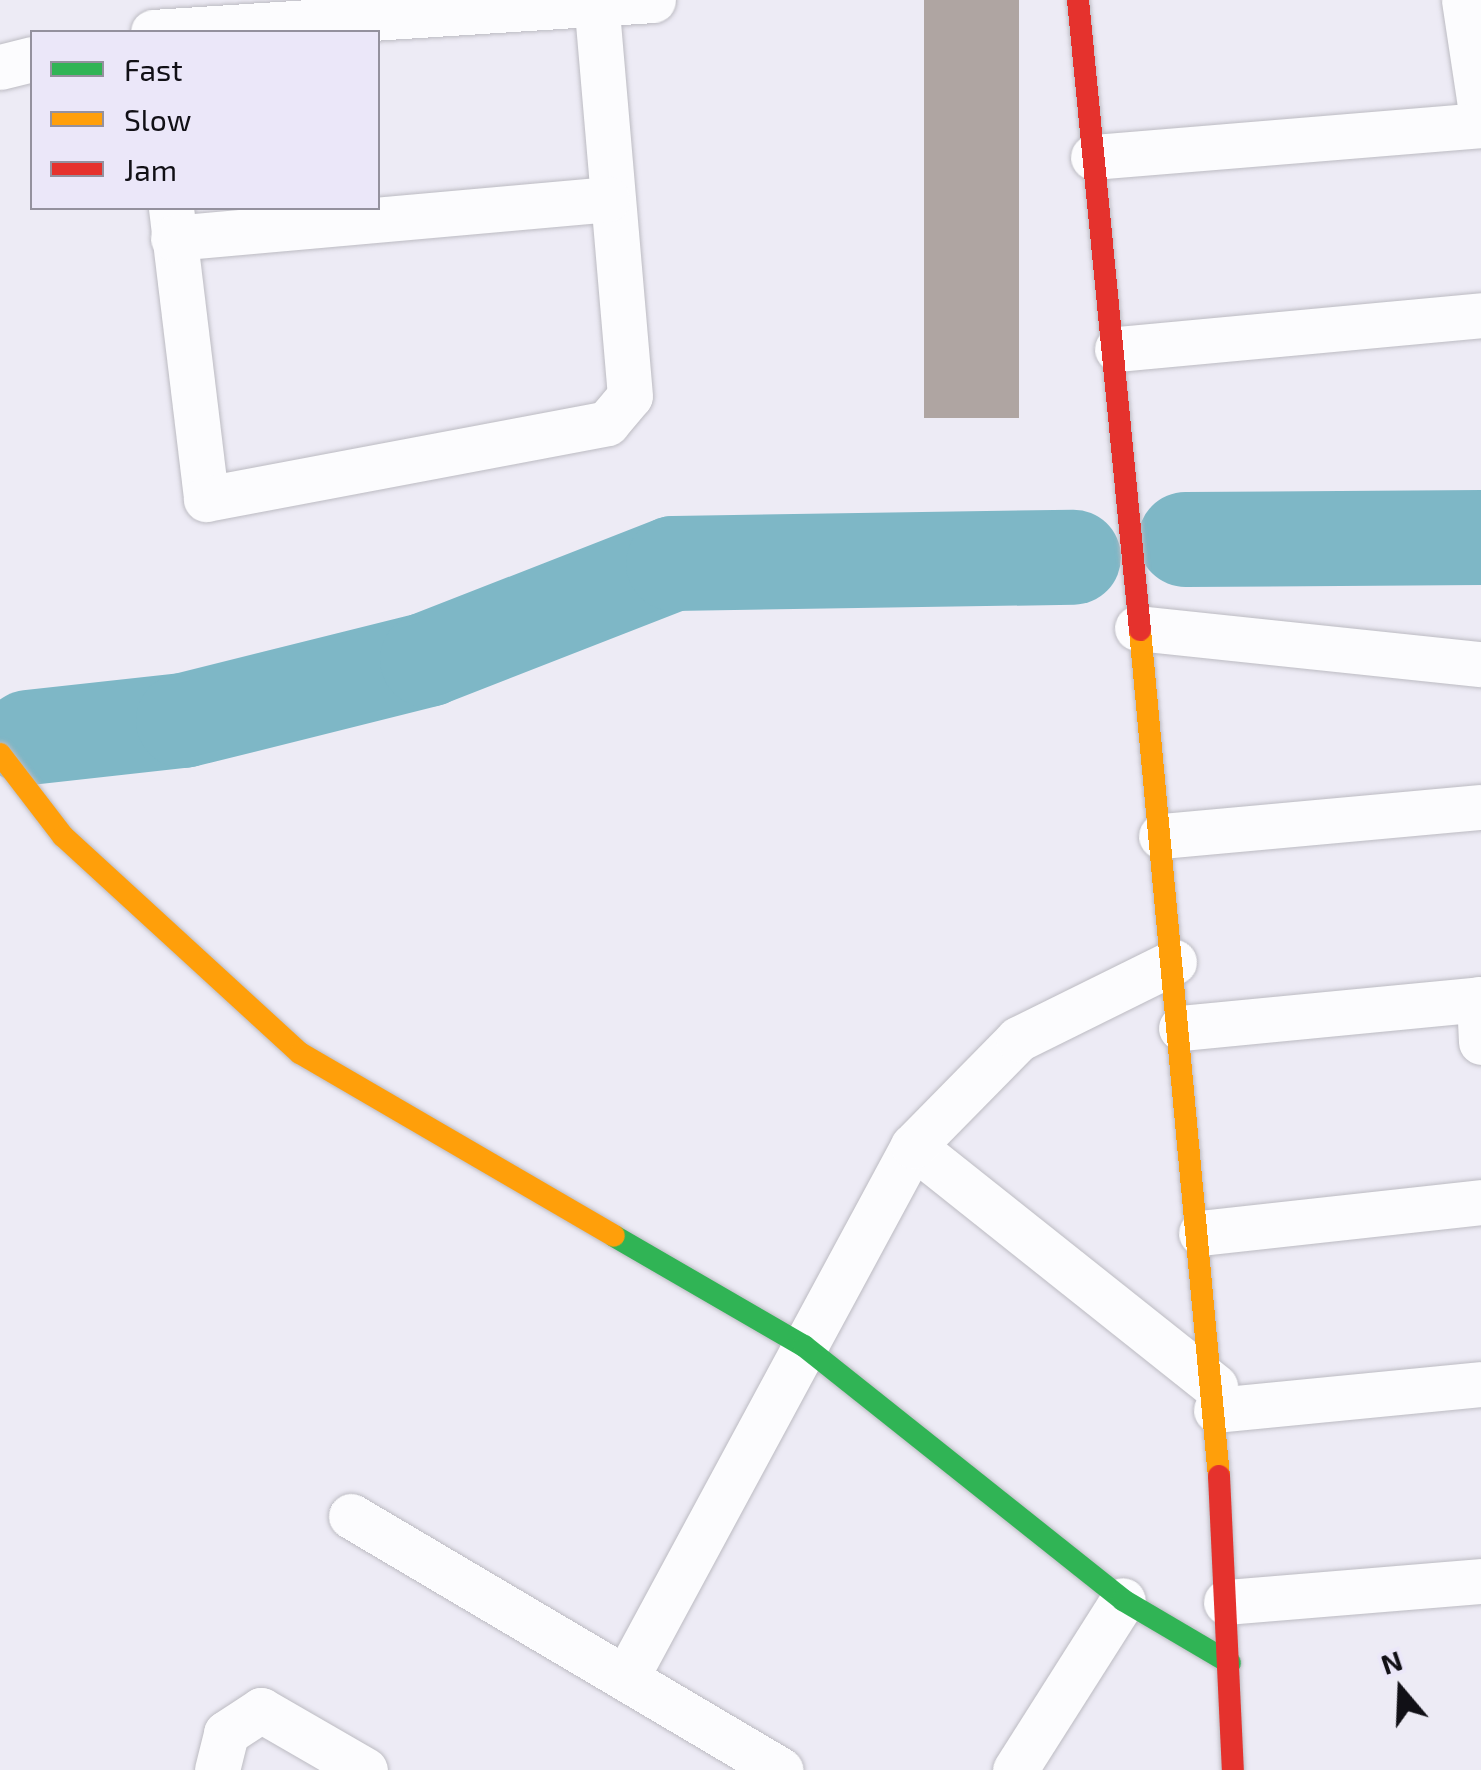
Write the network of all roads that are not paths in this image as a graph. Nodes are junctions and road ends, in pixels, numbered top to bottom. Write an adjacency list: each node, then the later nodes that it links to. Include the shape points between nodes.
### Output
1 (150, 0): 6 (street)
2 (653, 0): 5 (street)
3 (1078, 0): 12 (street)
4 (1464, 0): 10 (street)
5 (596, 3): 7 (street); 13 (street)
6 (155, 30)
7 (185, 30)
8 (30, 59): 9 (street)
9 (0, 66)
10 (1481, 112)
11 (1481, 126): 12 (street)
12 (1093, 157): 16 (street)
13 (606, 199): 14 (street); 14 (street, via 630,396 607,423 206,499)
14 (172, 223)
15 (1481, 315): 16 (street)
16 (1117, 348): 17 (street)
17 (1137, 628): 18 (street); 21 (street)
18 (1481, 664)
19 (0, 754): 28 (street, via 62,836 300,1053)
20 (1481, 806): 21 (street)
21 (1161, 836): 22 (street)
22 (1174, 962): 24 (street); 25 (street, via 1018,1039)
23 (1480, 1014): 24 (street)
24 (1181, 1028): 27 (street)
25 (913, 1146): 28 (street); 30 (street)
26 (1481, 1202): 27 (street)
27 (1201, 1233): 30 (street)
28 (804, 1346): 33 (street); 36 (street)
29 (1481, 1384): 30 (street)
30 (1215, 1398): 34 (street)
31 (352, 1516): 36 (street)
32 (1481, 1581): 34 (street)
33 (1123, 1600): 35 (street); 40 (street)
34 (1226, 1602): 35 (street)
35 (1230, 1663): 41 (street)
36 (627, 1676): 39 (street)
37 (351, 1766): 38 (street, via 262,1710 226,1733)
38 (217, 1770)
39 (781, 1770)
40 (1015, 1770)
41 (1232, 1770)

